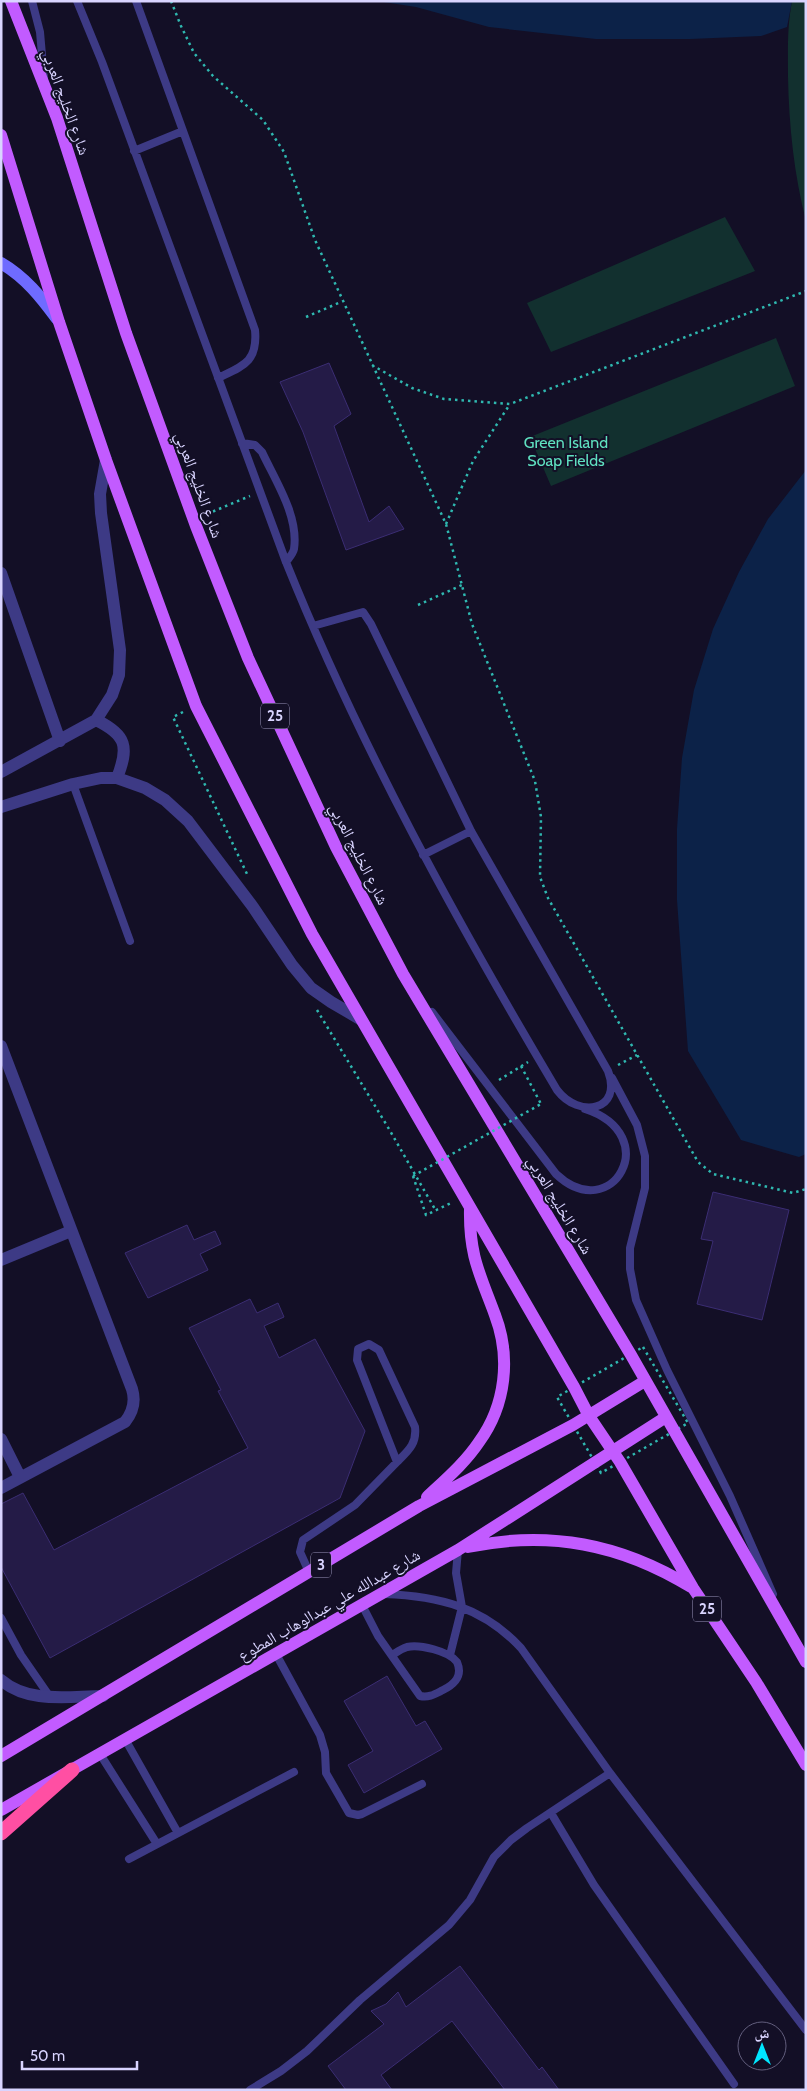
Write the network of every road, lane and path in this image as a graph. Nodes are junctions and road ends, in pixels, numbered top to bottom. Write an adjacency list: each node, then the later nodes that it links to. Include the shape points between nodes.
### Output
1 (11, 1): 6 (main road, شارع الخليج العربي / 25)
2 (32, 1): 6 (lane, via 41,41)
3 (77, 1): 9 (lane)
4 (136, 1): 7 (lane)
5 (171, 1): 12 (path, via 194,53 213,76 263,120 284,152 315,240)
6 (44, 85): 21 (main road, شارع الخليج العربي / 25, via 126,333)
7 (183, 131): 9 (lane); 16 (lane, via 255,330 256,346 252,357)
8 (1, 136): 14 (main road, 25)
9 (134, 150): 16 (lane)
10 (1, 263): 14 (main road, via 34,289)
11 (806, 291): 17 (path)
12 (342, 302): 13 (path); 15 (path)
13 (306, 317)
14 (59, 322): 19 (main road, 25)
15 (371, 364): 17 (path, via 412,388 444,399); 22 (path)
16 (218, 378): 18 (lane)
17 (510, 404): 22 (path, via 473,461)
18 (242, 443): 20 (lane); 23 (lane, via 255,446 262,452 290,514 295,536 294,551)
19 (106, 460): 28 (street, via 100,494 101,513 120,650 119,675 112,695); 38 (main road, 25, via 196,706 312,934)
20 (260, 492): 21 (path); 23 (lane)
21 (194, 519): 37 (main road, شارع الخليج العربي / 25, via 252,667 336,847)
22 (446, 524): 25 (path)
23 (286, 562): 27 (lane)
24 (1, 573): 29 (street)
25 (462, 585): 26 (path); 40 (path, via 472,624 535,781 541,817 539,865 543,888)
26 (418, 606)
27 (313, 626): 34 (lane, via 363,612); 35 (lane)
28 (96, 720): 29 (street); 31 (street, via 111,727 122,739 125,751)
29 (60, 741): 30 (street)
30 (1, 772)
31 (117, 778): 32 (street); 38 (street, via 145,788 188,821 311,988)
32 (73, 784): 33 (street); 36 (lane)
33 (1, 807)
34 (471, 831): 35 (lane); 41 (lane)
35 (423, 855): 43 (lane, via 557,1090 566,1100)
36 (130, 940)
37 (402, 974): 42 (lane); 49 (main road, شارع الخليج العربي / 25)
38 (360, 1019): 45 (main road, 25)
39 (1, 1046): 47 (street)
40 (636, 1054): 41 (path); 44 (path, via 698,1162 713,1174 793,1193)
41 (608, 1071): 43 (lane, via 611,1087 606,1100 597,1106); 65 (lane, via 633,1114 645,1156 645,1188 630,1259 638,1306 730,1496)
42 (489, 1086): 43 (lane, via 556,1174 572,1187 594,1190 618,1179 625,1165 626,1151 614,1125 601,1115); 45 (path, bridge, via 521,1066 541,1104 413,1176 426,1215)
43 (581, 1107)
44 (806, 1189)
45 (463, 1197): 46 (main road, 25)
46 (470, 1209): 50 (main road, 25); 57 (main road, via 474,1258 503,1342 502,1388 494,1416 479,1442)
47 (71, 1231): 48 (street); 55 (street, via 132,1389 134,1403 125,1422)
48 (1, 1260)
49 (645, 1381): 50 (main road, 3); 51 (main road, شارع الخليج العربي / 25)
50 (589, 1416): 53 (main road, 25); 57 (main road, 3)
51 (666, 1417): 53 (main road, شارع عبدالله علي عبدالوهاب المطوع); 65 (main road, شارع الخليج العربي / 25)
52 (1, 1439): 55 (street)
53 (612, 1451): 58 (main road, شارع عبدالله علي عبدالوهاب المطوع); 60 (main road, 25)
54 (397, 1462): 54 (lane, via 411,1448 415,1427 379,1350 369,1344 363,1345 356,1354 357,1360); 59 (lane, via 355,1505 303,1540 300,1552)
55 (20, 1478): 56 (street)
56 (1, 1488)
57 (419, 1506): 59 (main road, 3)
58 (458, 1550): 60 (main road, via 512,1540 584,1544 645,1562); 61 (main road, شارع عبدالله علي عبدالوهاب المطوع); 63 (lane, via 456,1573)
59 (309, 1572): 72 (main road, 3)
60 (693, 1588): 76 (main road, 25, via 756,1682)
61 (380, 1594): 62 (main road, شارع عبدالله علي عبدالوهاب المطوع); 63 (lane, via 421,1597)
62 (362, 1605): 66 (main road, شارع عبدالله علي عبدالوهاب المطوع); 67 (lane)
63 (462, 1607): 68 (lane); 79 (lane, via 494,1623 521,1648)
64 (1, 1618): 71 (lane)
65 (797, 1646): 69 (main road, شارع الخليج العربي / 25)
66 (276, 1654): 73 (main road, شارع عبدالله علي عبدالوهاب المطوع); 80 (lane, via 320,1735 326,1773 350,1813 362,1814)
67 (392, 1655): 68 (lane, via 416,1646); 68 (lane, via 416,1693 429,1697 457,1681 459,1666)
68 (450, 1655)
69 (806, 1662)
70 (1, 1680): 71 (street, via 23,1694)
71 (50, 1696): 72 (street)
72 (103, 1696): 75 (main road, 3)
73 (125, 1739): 74 (main road, شارع عبدالله علي عبدالوهاب المطوع); 84 (lane)
74 (100, 1754): 77 (main road, شارع عبدالله علي عبدالوهاب المطوع); 85 (lane)
75 (1, 1756)
76 (806, 1766)
77 (72, 1770): 81 (main road, شارع عبدالله علي عبدالوهاب المطوع); 83 (highway)
78 (294, 1772): 84 (lane)
79 (610, 1773): 82 (lane); 87 (lane)
80 (422, 1784)
81 (1, 1810)
82 (550, 1813): 88 (lane, via 594,1885); 89 (lane, via 501,1849 470,1900 449,1924 360,2000 307,2051)
83 (1, 1833)
84 (178, 1833): 85 (lane)
85 (157, 1844): 86 (lane)
86 (129, 1859)
87 (806, 2030)
88 (734, 2084)
89 (250, 2090)

